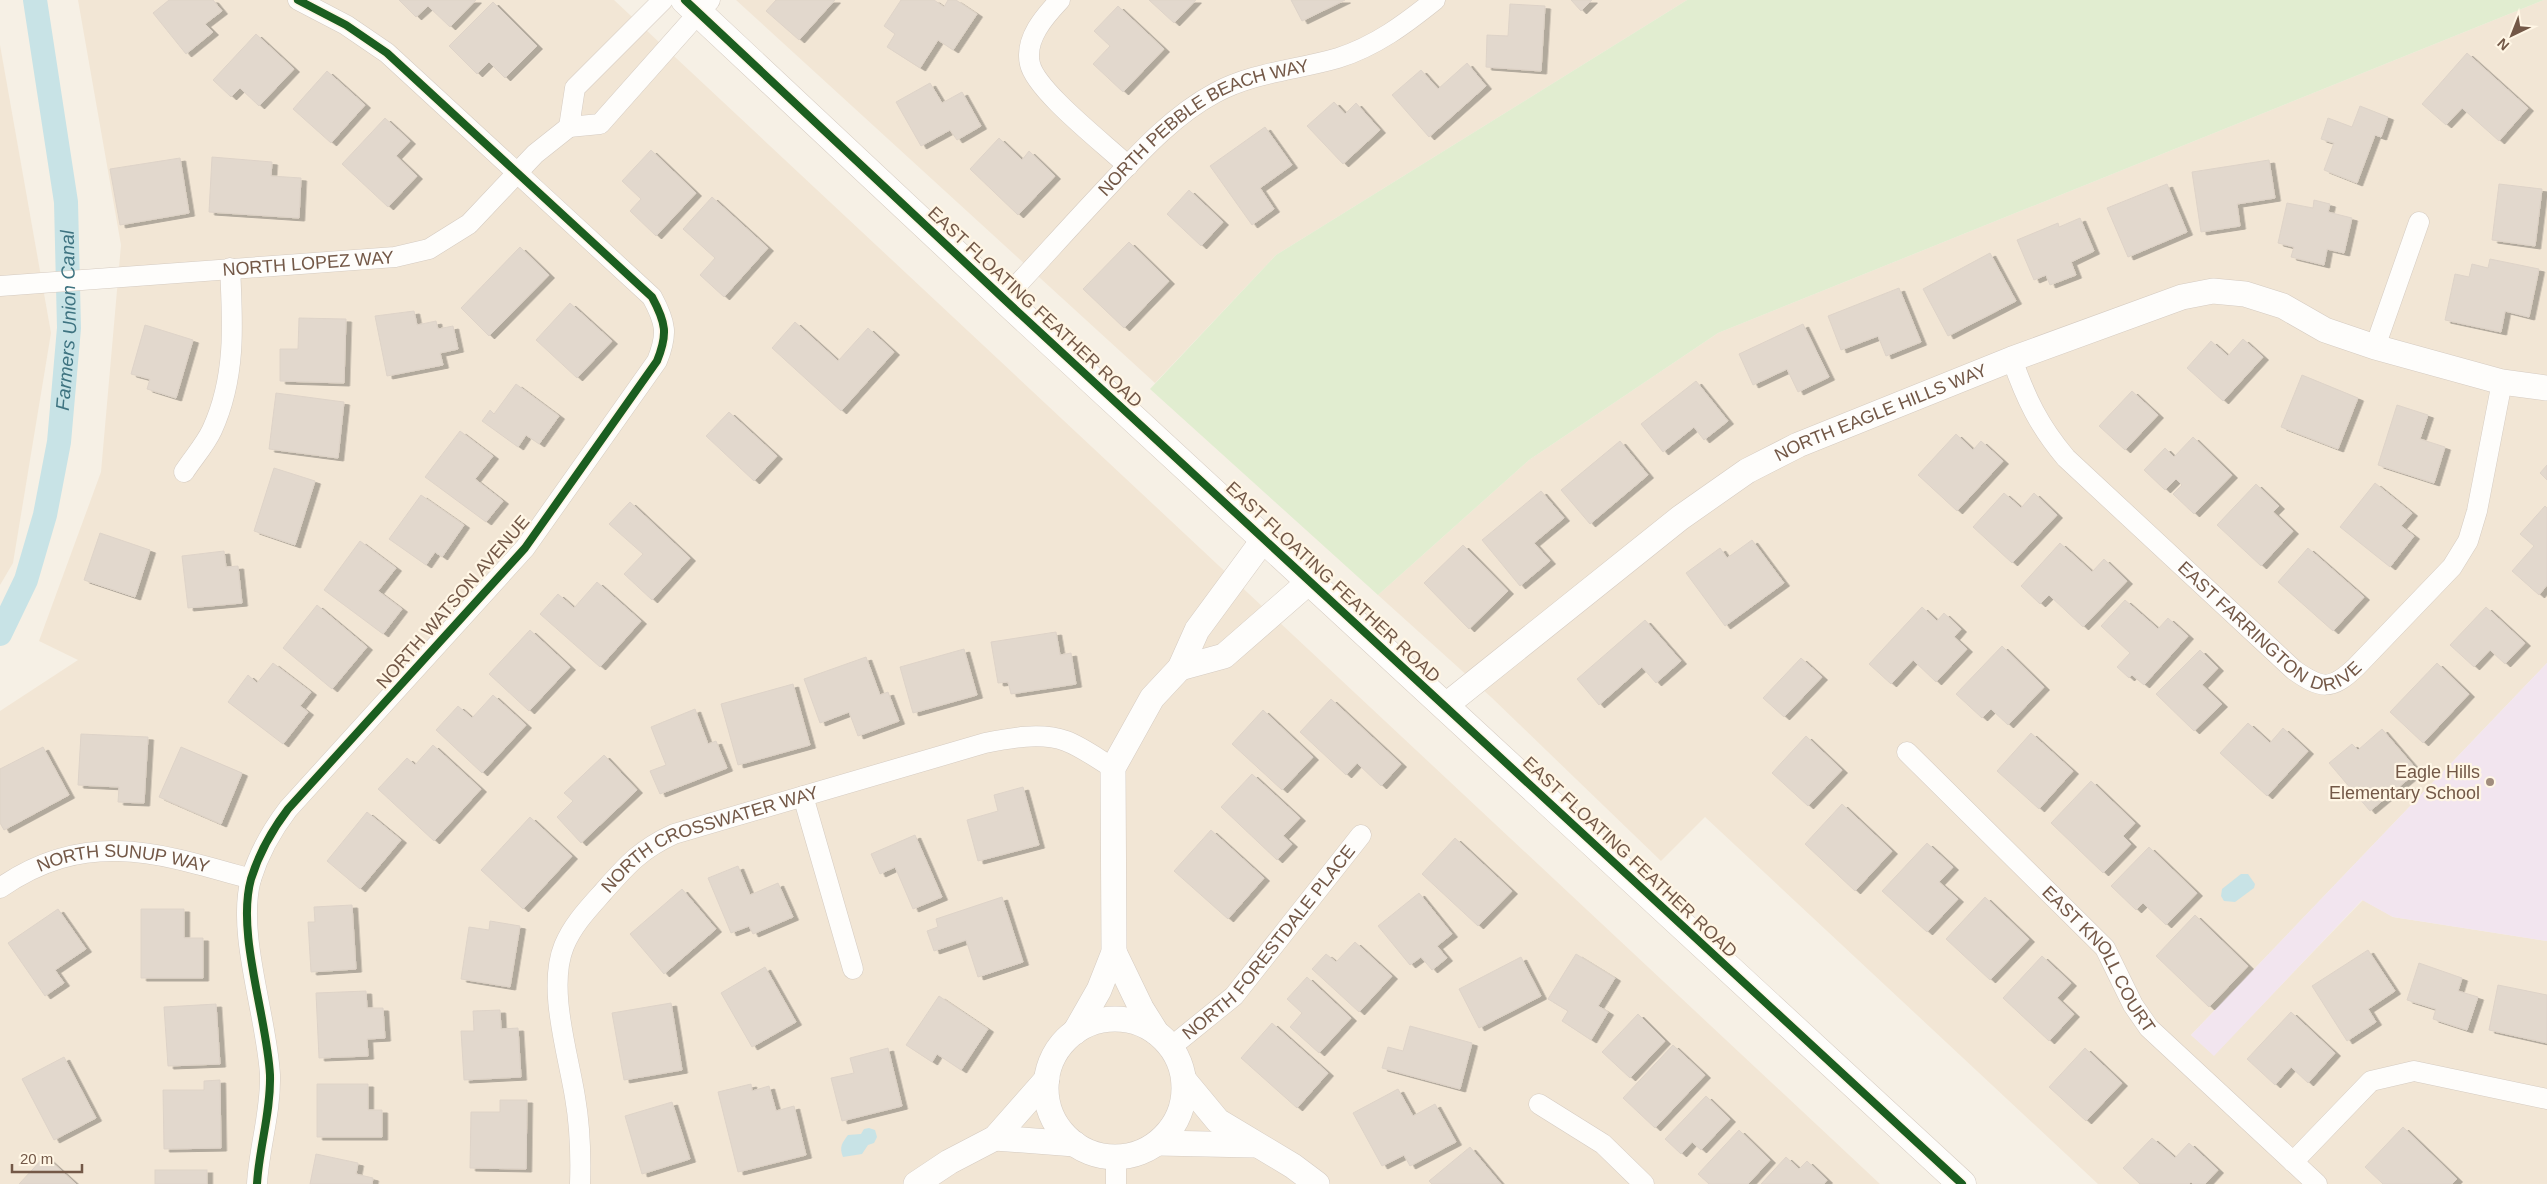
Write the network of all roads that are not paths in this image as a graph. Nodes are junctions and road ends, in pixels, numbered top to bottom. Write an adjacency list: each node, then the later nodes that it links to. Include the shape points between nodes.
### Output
1 (298, 0): 8 (street, via 346,25 387,53)
2 (663, 0): 6 (street, via 575,88)
3 (1060, 0): 7 (street, via 1044,16 1032,39 1030,63 1042,86)
4 (1435, 0): 7 (street, NORTH PEBBLE BEACH WAY, via 1373,44 1338,58 1245,79 1214,94 1160,134)
5 (698, 4): 6 (street, via 600,124); 12 (main road, EAST FLOATING FEATHER ROAD)
6 (569, 127): 8 (street, NORTH LOPEZ WAY)
7 (1128, 166): 12 (street, NORTH PEBBLE BEACH WAY)
8 (518, 172): 10 (street, NORTH LOPEZ WAY, via 469,224 429,249 395,257); 26 (street, NORTH WATSON AVENUE, via 652,297 662,316 665,334 657,361 525,548 288,809 270,834)
9 (2419, 222): 13 (street)
10 (230, 268): 11 (street, NORTH LOPEZ WAY); 17 (street, via 234,338 228,384 211,430)
11 (0, 286)
12 (1004, 299): 18 (main road, EAST FLOATING FEATHER ROAD)
13 (2375, 347): 14 (street, NORTH EAGLE HILLS WAY, via 2325,330 2283,306 2246,294 2213,291 2182,297); 15 (street, NORTH EAGLE HILLS WAY)
14 (2012, 359): 15 (street, EAST FARRINGTON DRIVE, via 2026,399 2045,433 2066,458 2294,670 2327,686 2342,680 2356,667 2452,567 2468,541 2477,511); 21 (street, NORTH EAGLE HILLS WAY, via 1798,445 1747,471 1680,518)
15 (2502, 382): 16 (street, NORTH EAGLE HILLS WAY)
16 (2547, 388)
17 (184, 472)
18 (1264, 539): 19 (main road, EAST FLOATING FEATHER ROAD); 20 (street, via 1197,630)
19 (1310, 581): 20 (street, via 1224,656); 21 (main road, EAST FLOATING FEATHER ROAD)
20 (1180, 668): 23 (street, via 1152,698)
21 (1445, 706): 48 (main road, EAST FLOATING FEATHER ROAD)
22 (1908, 752): 41 (street, EAST KNOLL COURT, via 2105,948 2133,1006 2149,1028)
23 (1113, 768): 24 (street, NORTH CROSSWATER WAY, via 1066,741 1012,738); 28 (street)
24 (803, 796): 29 (street); 43 (street, NORTH CROSSWATER WAY, via 674,834 650,845 629,862 575,923 563,947 558,973 559,1000 576,1099 581,1152)
25 (1362, 835): 31 (street, NORTH FORESTDALE PLACE, via 1234,996)
26 (251, 880): 27 (street, NORTH SUNUP WAY, via 172,857 134,850 98,851 36,868); 42 (street, NORTH WATSON AVENUE, via 247,910 250,945 270,1076)
27 (0, 888)
28 (1114, 952): 30 (street, via 1099,990); 31 (street, via 1140,1008)
29 (854, 969)
30 (1075, 1032): 31 (street, via 1094,1022 1116,1019 1137,1023); 32 (street, via 1052,1061)
31 (1164, 1040): 33 (street, via 1180,1063)
32 (1047, 1079): 36 (street); 38 (street, via 1047,1098 1052,1116)
33 (1184, 1080): 37 (street, via 1183,1103 1175,1125); 39 (street, via 1218,1121)
34 (2547, 1099): 41 (street, via 2414,1071 2371,1081)
35 (1539, 1104): 47 (street, via 1603,1144)
36 (995, 1138): 38 (street); 44 (street)
37 (1159, 1143): 39 (street); 40 (street, via 1139,1154)
38 (1075, 1144): 40 (street, via 1094,1154)
39 (1256, 1145): 46 (street)
40 (1116, 1158): 45 (street)
41 (2293, 1162): 49 (street, EAST KNOLL COURT)
42 (256, 1184)
43 (580, 1184)
44 (916, 1184)
45 (1116, 1184)
46 (1317, 1184)
47 (1644, 1184)
48 (1962, 1184)
49 (2317, 1184)

